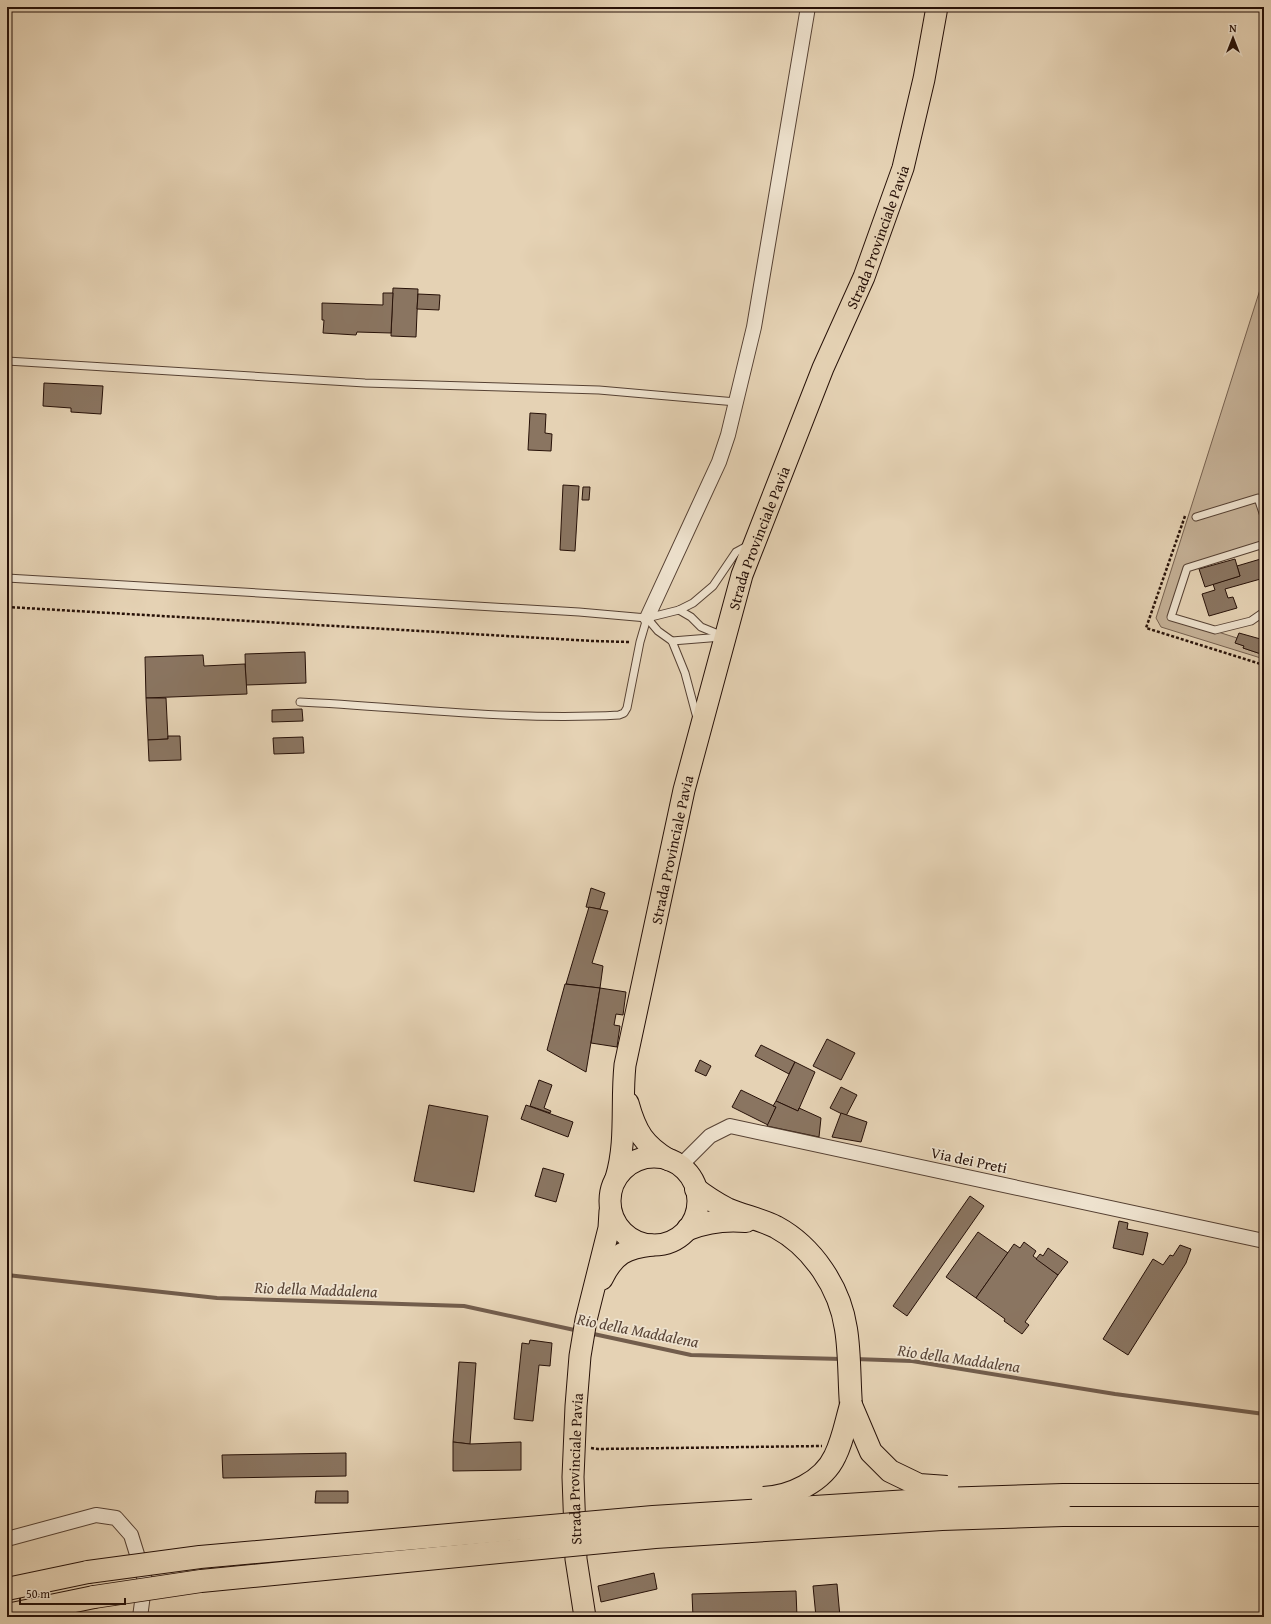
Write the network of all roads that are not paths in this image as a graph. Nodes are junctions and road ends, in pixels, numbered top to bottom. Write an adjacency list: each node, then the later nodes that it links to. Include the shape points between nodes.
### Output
1 (808, 7): 4 (street, via 754,327)
2 (937, 7): 8 (main road, Strada Provinciale Pavia, via 904,168 864,277 823,368)
3 (7, 361): 4 (lane, via 365,382 599,390)
4 (736, 402): 13 (street, via 719,462)
5 (1261, 497): 6 (lane); 7 (lane)
6 (1196, 516)
7 (1264, 516)
8 (754, 543): 11 (lane, via 736,552 713,586 693,603); 14 (main road, Strada Provinciale Pavia, via 742,575)
9 (1264, 544): 12 (lane, via 1187,568 1171,617 1215,630 1251,621)
10 (7, 578): 13 (lane)
11 (679, 610): 13 (lane); 14 (lane, via 701,627)
12 (1264, 612)
13 (646, 618): 15 (lane); 16 (lane, via 627,708 619,715 524,716)
14 (725, 637): 15 (lane); 17 (main road, Strada Provinciale Pavia)
15 (672, 641): 17 (lane, via 685,673)
16 (300, 702)
17 (700, 730): 18 (main road, Strada Provinciale Pavia, via 684,790)
18 (623, 1083): 19 (main road, Strada Provinciale Pavia, via 632,1118 640,1135 654,1151); 20 (main road, Strada Provinciale Pavia, via 623,1148)
19 (675, 1163): 20 (main road, Strada Provinciale Pavia, via 657,1157 644,1158 623,1169); 21 (main road, Strada Provinciale Pavia, via 690,1176); 25 (street, Via dei Preti, via 710,1136 730,1126)
20 (616, 1178): 22 (main road, Strada Provinciale Pavia, via 611,1189)
21 (696, 1189): 23 (highway, via 728,1209); 24 (main road, Strada Provinciale Pavia, via 698,1203 695,1217)
22 (610, 1211): 26 (main road, Strada Provinciale Pavia, via 617,1225 628,1237 640,1243); 27 (main road, Strada Provinciale Pavia, via 609,1228)
23 (775, 1227): 24 (highway, via 728,1219 707,1222); 28 (highway, via 800,1243 830,1283 840,1303 846,1329)
24 (688, 1229): 26 (main road, Strada Provinciale Pavia, via 666,1244)
25 (1264, 1241)
26 (653, 1245): 27 (main road, Strada Provinciale Pavia, via 631,1249 614,1259 602,1278)
27 (586, 1320): 37 (main road, Strada Provinciale Pavia, via 580,1356 573,1477 576,1559)
28 (851, 1405): 29 (highway, bridge, via 871,1452 890,1471 919,1485 1038,1485); 32 (highway, bridge, via 835,1457 815,1479 795,1491 766,1498 688,1503)
29 (1063, 1494): 30 (highway, bridge); 32 (highway, bridge)
30 (1264, 1495)
31 (1264, 1515): 35 (highway, bridge, via 1063,1515 942,1519 655,1537 201,1581 94,1597)
32 (653, 1517): 34 (highway, bridge, via 208,1556 88,1572)
33 (7, 1539): 36 (street, via 96,1515 116,1518 132,1535 145,1580)
34 (7, 1589)
35 (7, 1615)
36 (140, 1617)
37 (585, 1617)

